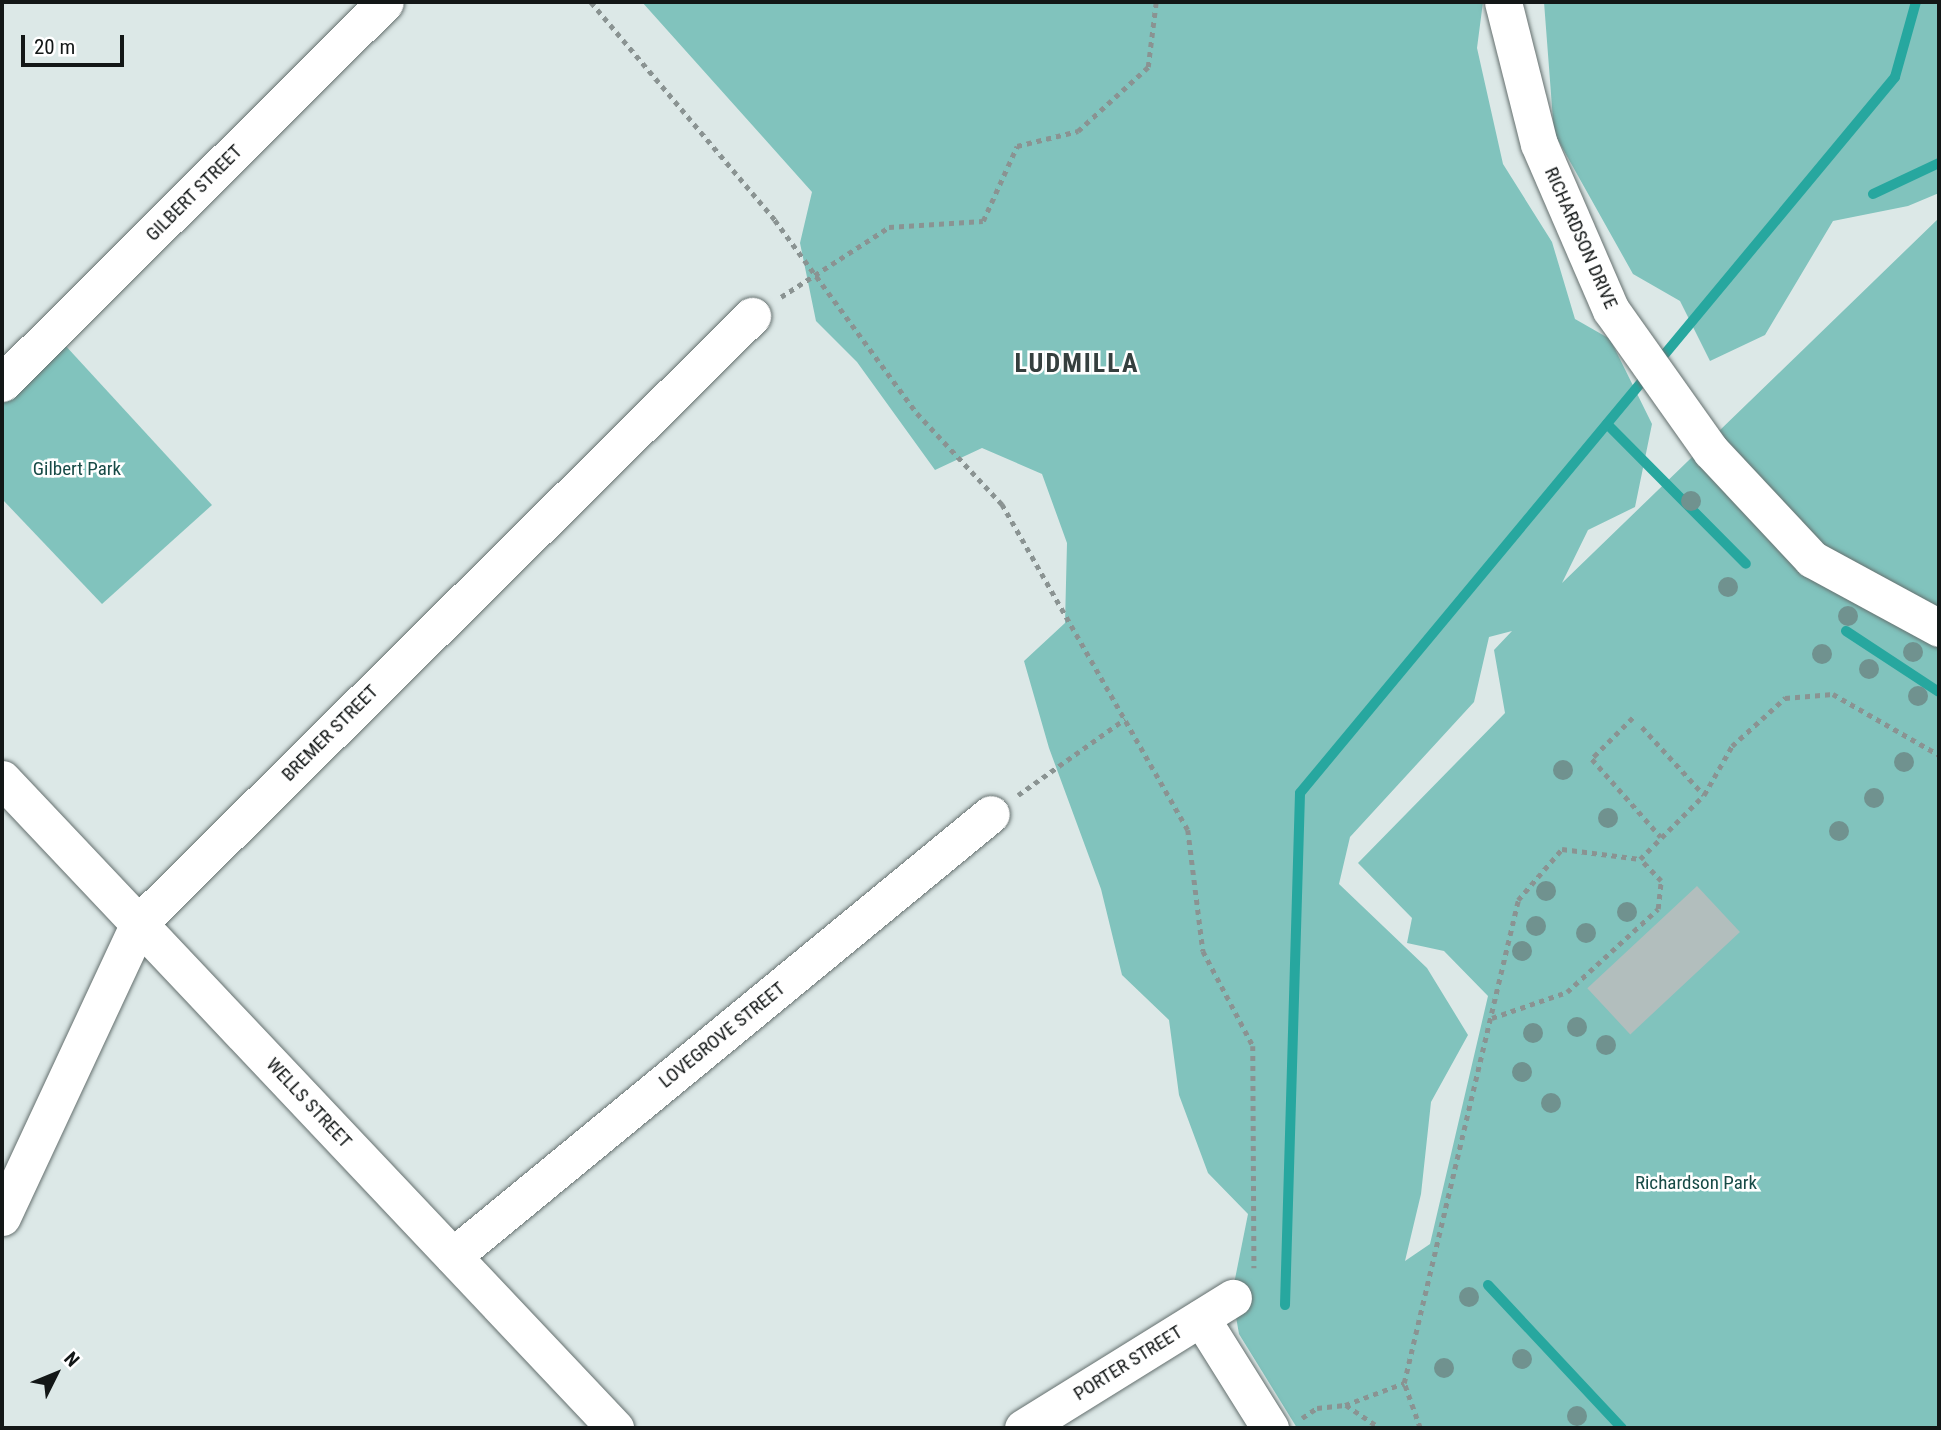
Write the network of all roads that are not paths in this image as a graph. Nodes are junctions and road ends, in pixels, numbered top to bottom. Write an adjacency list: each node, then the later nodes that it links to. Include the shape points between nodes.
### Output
1 (385, 2): 4 (street, GILBERT STREET)
2 (1503, 2): 5 (street, RICHARDSON DRIVE, via 1539,144 1611,310 1711,451 1812,559)
3 (752, 316): 8 (street, BREMER STREET)
4 (2, 383)
5 (1939, 628)
6 (2, 779): 8 (street, WELLS STREET)
7 (992, 814): 10 (street, LOVEGROVE STREET)
8 (139, 923): 9 (street, BREMER STREET); 10 (street, WELLS STREET)
9 (2, 1217)
10 (453, 1256): 14 (street, WELLS STREET)
11 (1233, 1298): 12 (street, PORTER STREET)
12 (1201, 1318): 13 (street); 15 (street, PORTER STREET)
13 (1283, 1425)
14 (615, 1428)
15 (1023, 1428)

